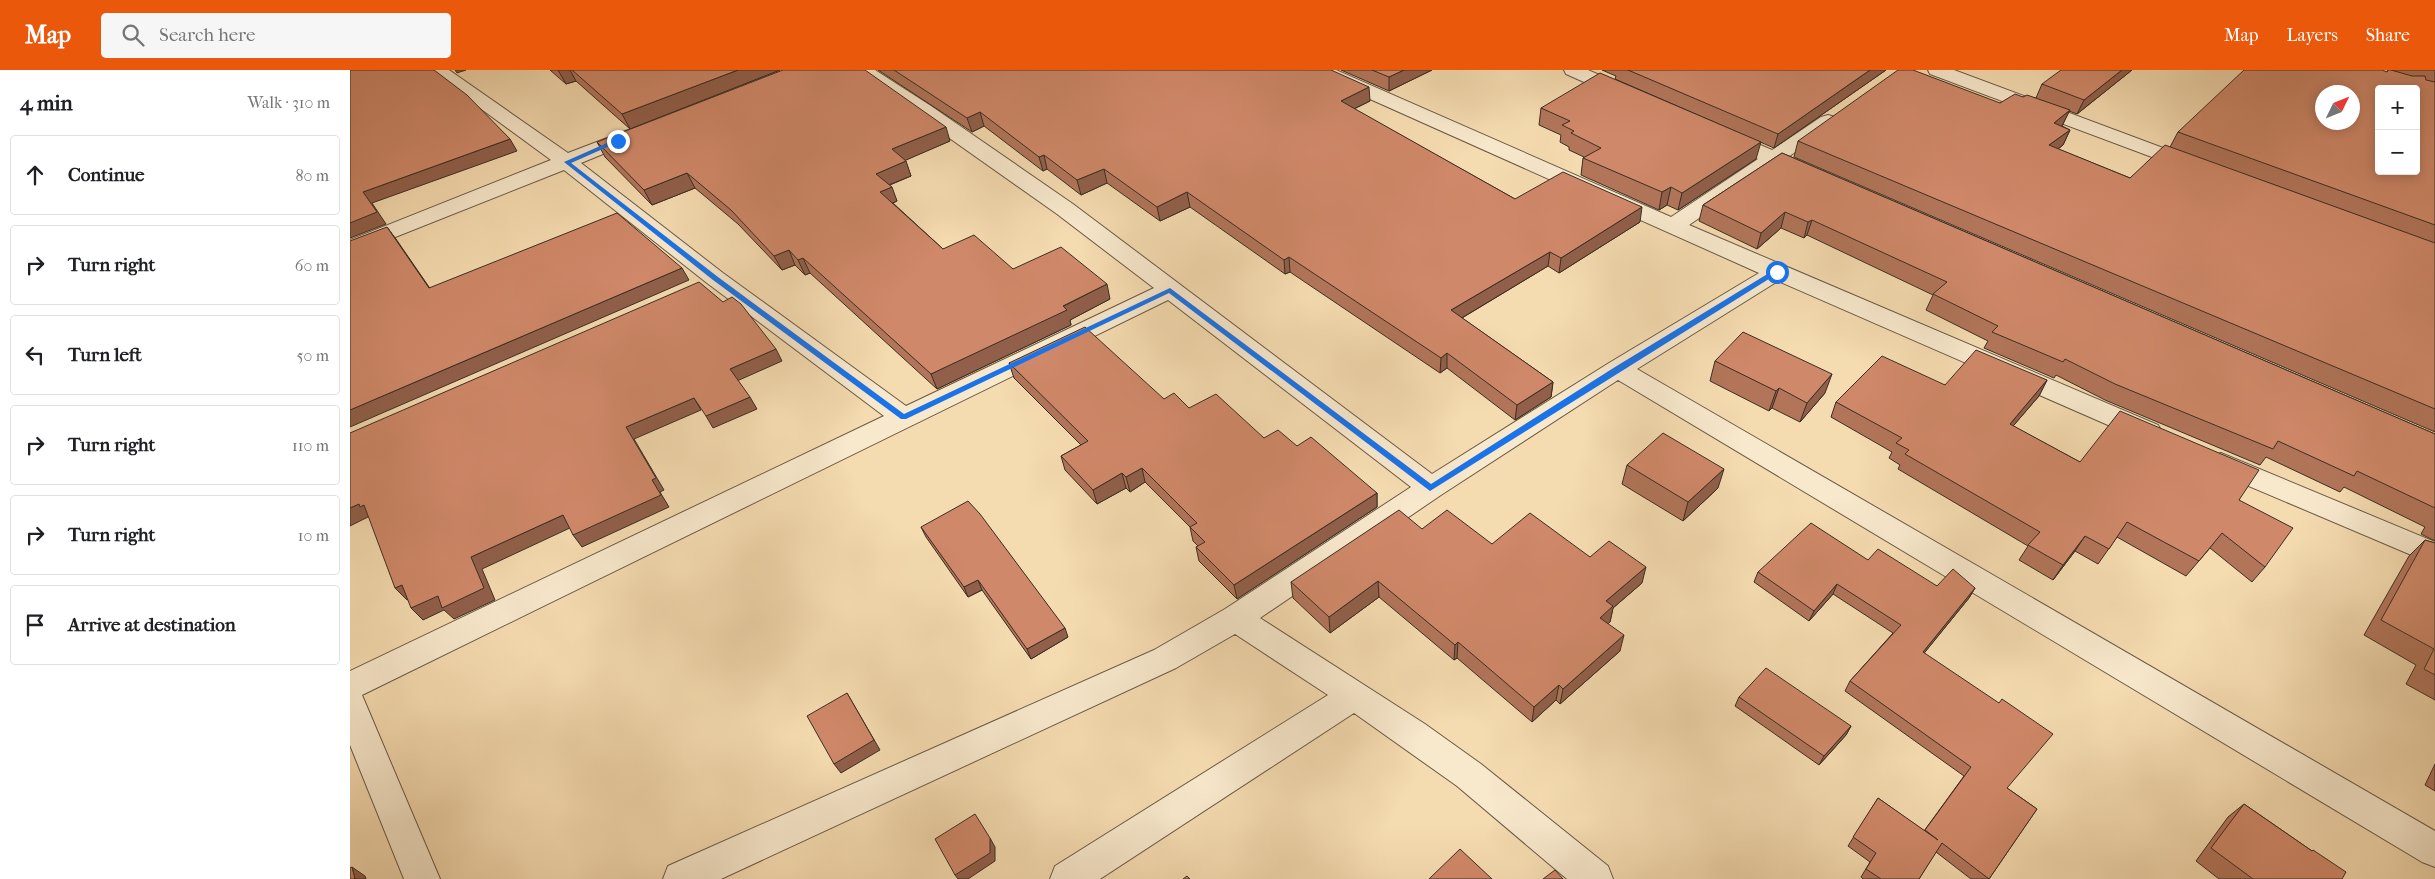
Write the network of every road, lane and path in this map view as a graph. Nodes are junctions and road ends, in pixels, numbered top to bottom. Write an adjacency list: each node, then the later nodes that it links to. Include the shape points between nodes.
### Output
1 (437, 70): 11 (street)
2 (862, 70): 19 (street, via 1058,204)
3 (1321, 70): 14 (street)
4 (1573, 70): 6 (street)
5 (1937, 70): 12 (street)
6 (1643, 101)
7 (1846, 109): 10 (street)
8 (655, 126): 11 (street)
9 (1704, 128): 10 (street)
10 (1774, 159): 13 (street); 14 (street)
11 (567, 162): 15 (street); 17 (street)
12 (2214, 173)
13 (1829, 182)
14 (1674, 225): 16 (street)
15 (350, 248)
16 (1777, 272): 20 (street); 22 (street)
17 (715, 278): 18 (street); 21 (street)
18 (688, 290)
19 (1170, 290): 21 (street); 24 (street)
20 (1618, 368): 24 (street); 30 (street)
21 (903, 417): 27 (street)
22 (2170, 441)
23 (2197, 452): 25 (street)
24 (1430, 488): 26 (street)
25 (2435, 554)
26 (1236, 618): 28 (street); 32 (street, via 1165,659)
27 (350, 686)
28 (1355, 695): 33 (street); 34 (street, via 1469,776)
29 (350, 704): 31 (street)
30 (2435, 850)
31 (422, 879)
32 (681, 879)
33 (1068, 879)
34 (1595, 879)

